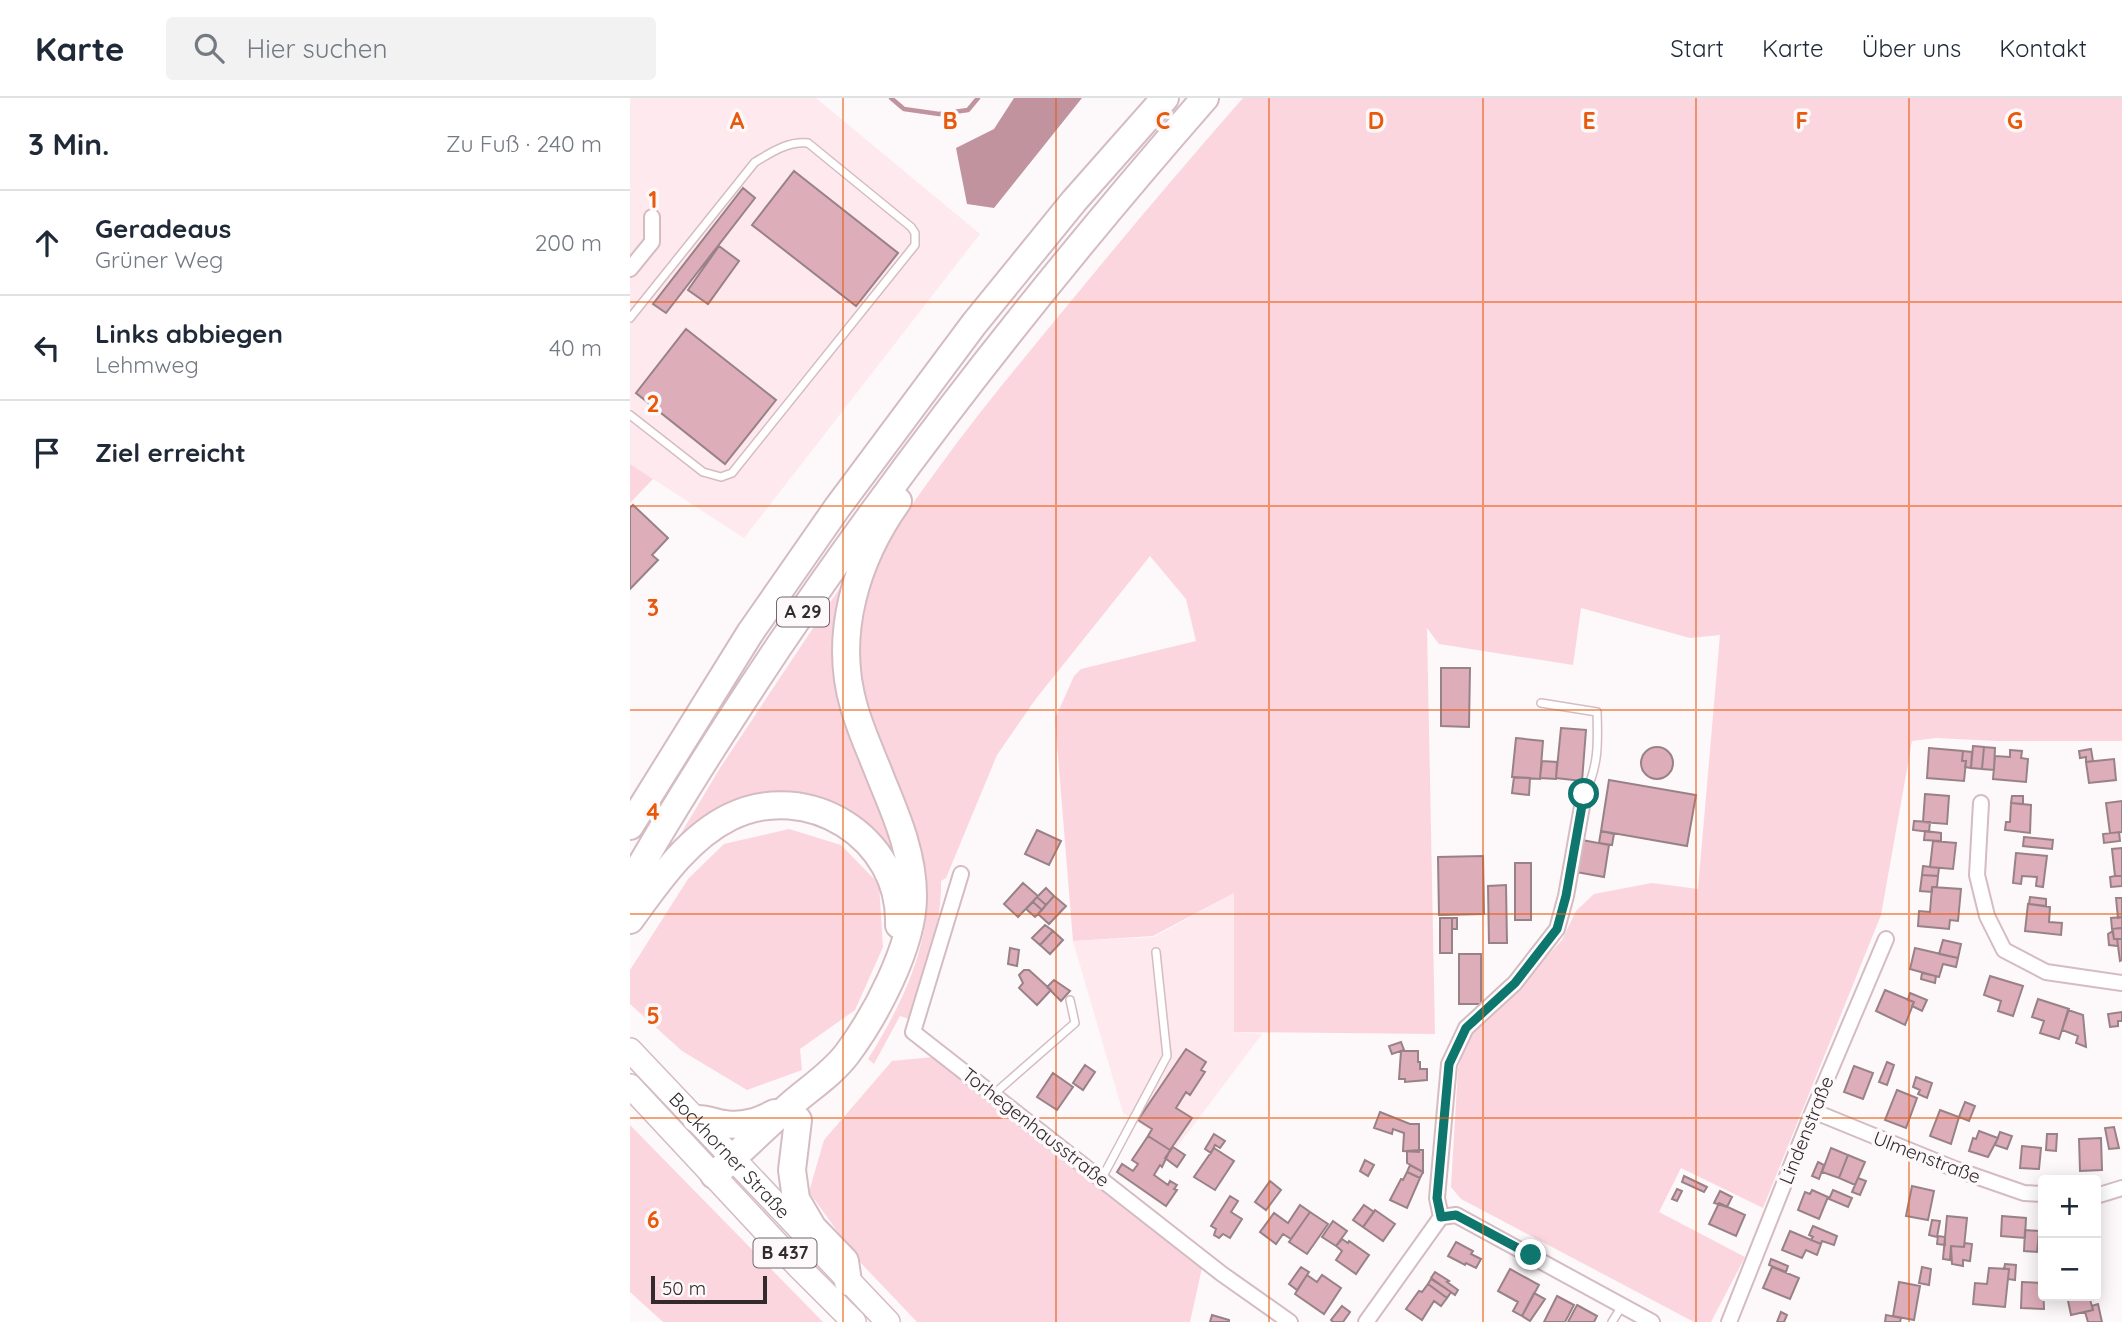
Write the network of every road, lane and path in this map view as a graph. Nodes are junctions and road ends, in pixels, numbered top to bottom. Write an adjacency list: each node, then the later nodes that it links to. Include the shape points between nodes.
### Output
1 (1165, 98): 11 (highway, A 29, via 982,314 837,508 750,633)
2 (1205, 98): 6 (highway, A 29)
3 (652, 217): 4 (street, via 652,242)
4 (630, 269)
5 (630, 318): 7 (lane, via 755,163 797,142 808,143 915,233 915,245 732,473 721,477 702,472)
6 (993, 351): 13 (highway, A 29, via 847,546 727,724); 17 (highway, via 989,376 887,517 859,575 849,615 846,643 854,707 899,822 911,873 912,916)
7 (630, 415)
8 (1541, 703): 9 (lane, via 1597,712 1594,776)
9 (1584, 794): 31 (street, via 1557,929 1515,983 1466,1028 1449,1064 1437,1198)
10 (1981, 803): 18 (street, via 1978,875 1987,916 2004,950 2046,972)
11 (630, 825)
12 (961, 874): 22 (street, Torhegenhausstraße, via 913,1032)
13 (630, 884)
14 (630, 920): 17 (highway, via 684,853 713,827 764,806 802,806 852,827 884,863 900,915)
15 (1886, 939): 23 (street, Lindenstraße)
16 (1156, 952): 27 (lane, via 1167,1056)
17 (898, 958): 24 (highway, via 876,1010 847,1054 818,1096)
18 (2122, 983)
19 (1070, 1000): 22 (lane, via 1075,1023)
20 (630, 1050): 25 (main road, Bockhorner Straße / B 437)
21 (630, 1086): 26 (main road, Bockhorner Straße / B 437)
22 (994, 1094): 27 (street, Torhegenhausstraße)
23 (1813, 1111): 29 (street, Ulmenstraße, via 1955,1169); 40 (street, Lindenstraße)
24 (794, 1113): 25 (highway, via 743,1125); 26 (highway); 32 (highway, via 796,1199 813,1228 845,1261)
25 (696, 1119): 26 (main road, Bockhorner Straße / B 437)
26 (728, 1172): 32 (main road, Bockhorner Straße / B 437); 34 (main road, Bockhorner Straße / B 437, via 796,1265)
27 (1102, 1178): 36 (street, Torhegenhausstraße)
28 (2122, 1188): 30 (street)
29 (2038, 1193)
30 (2101, 1194)
31 (1441, 1217): 33 (street, via 1456,1215); 37 (street)
32 (848, 1282): 35 (main road, Bockhorner Straße / B 437)
33 (1622, 1305): 38 (lane); 39 (street)
34 (854, 1322)
35 (888, 1322)
36 (1290, 1322)
37 (1366, 1322)
38 (1612, 1322)
39 (1652, 1322)
40 (1730, 1322)

